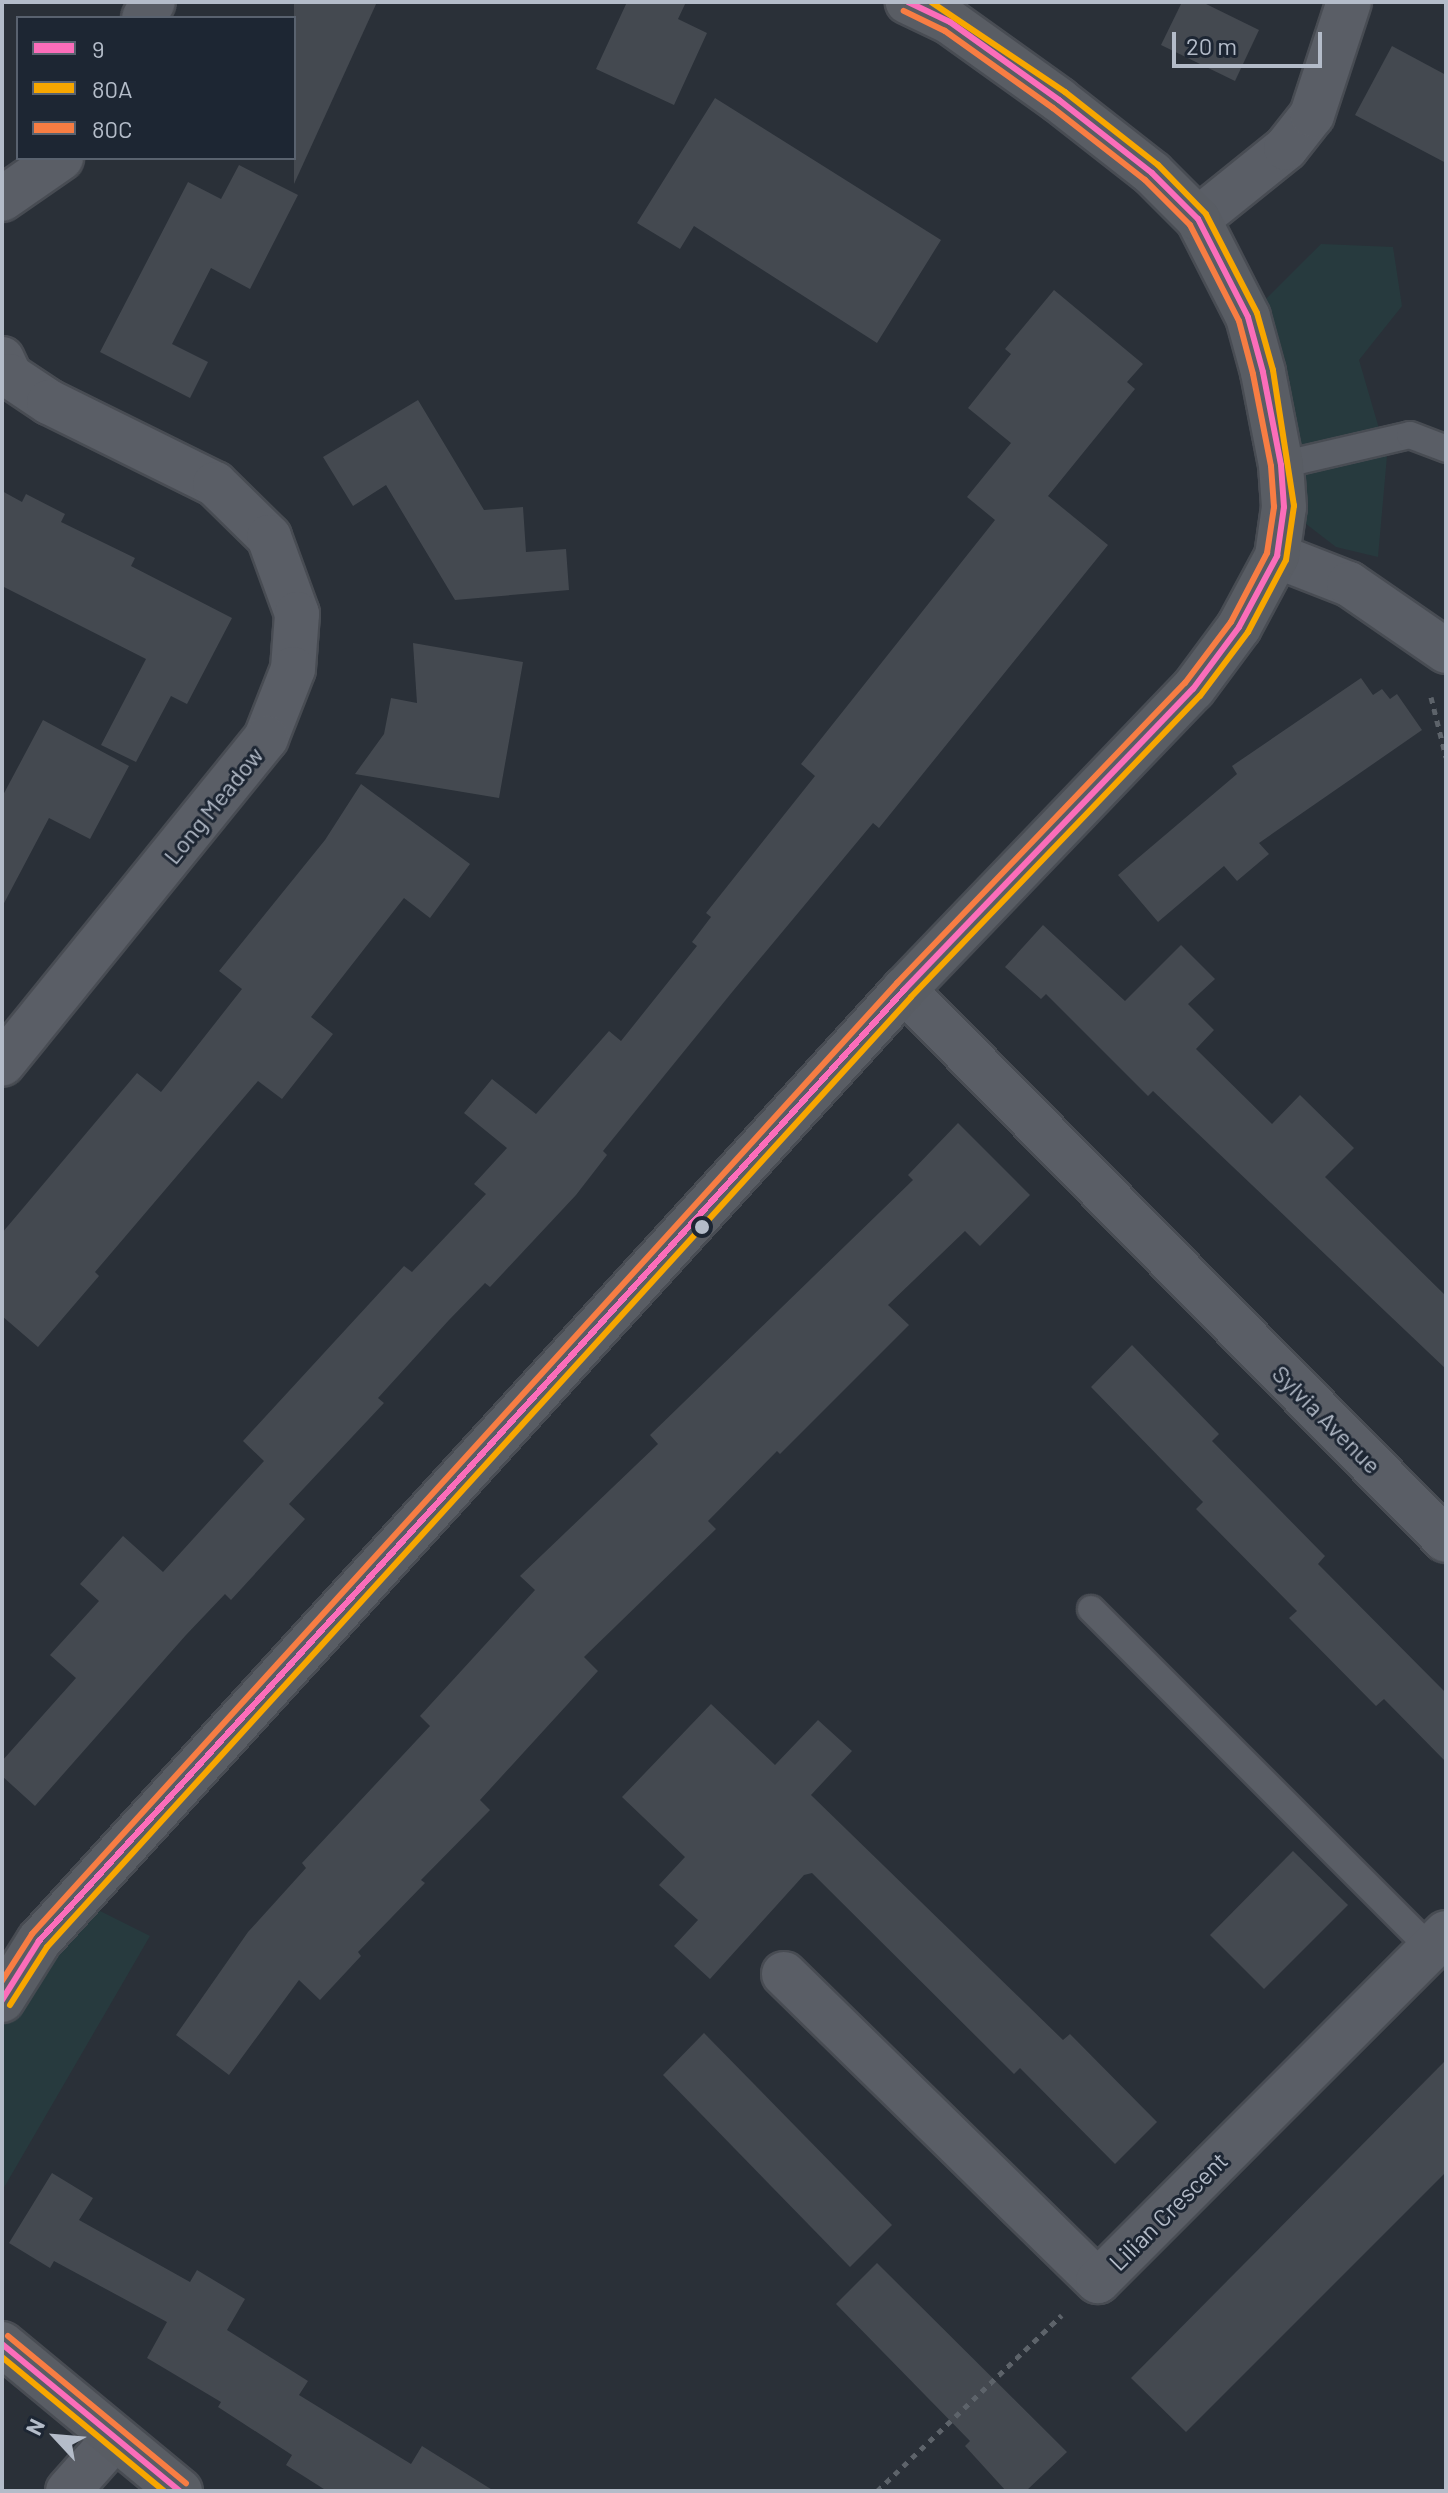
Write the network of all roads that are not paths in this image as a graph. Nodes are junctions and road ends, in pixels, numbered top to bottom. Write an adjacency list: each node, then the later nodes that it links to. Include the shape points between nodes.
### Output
1 (908, 2): 5 (street, via 950,22 1059,100 1152,173)
2 (1349, 2): 5 (street, via 1312,115 1286,148)
3 (58, 160): 4 (street)
4 (2, 199)
5 (1198, 219): 8 (street, via 1248,317)
6 (2, 359): 12 (street, Long Meadow, via 10,376 49,402 215,484 269,537 297,614 293,669 266,738)
7 (1446, 449): 8 (lane, via 1410,435)
8 (1281, 465): 9 (street, via 1284,507)
9 (1277, 556): 10 (street, via 1349,584); 11 (street, via 1239,627 1193,689)
10 (1446, 651)
11 (904, 990): 13 (street, Sylvia Avenue); 17 (street, via 39,1941)
12 (2, 1064)
13 (1446, 1540)
14 (1091, 1609): 15 (lane)
15 (1438, 1941): 16 (street, Lilian Crescent, via 1098,2281)
16 (784, 1974)
17 (2, 2000)
18 (2, 2344): 19 (street)
19 (114, 2439): 20 (street); 21 (street)
20 (68, 2491)
21 (180, 2491)

